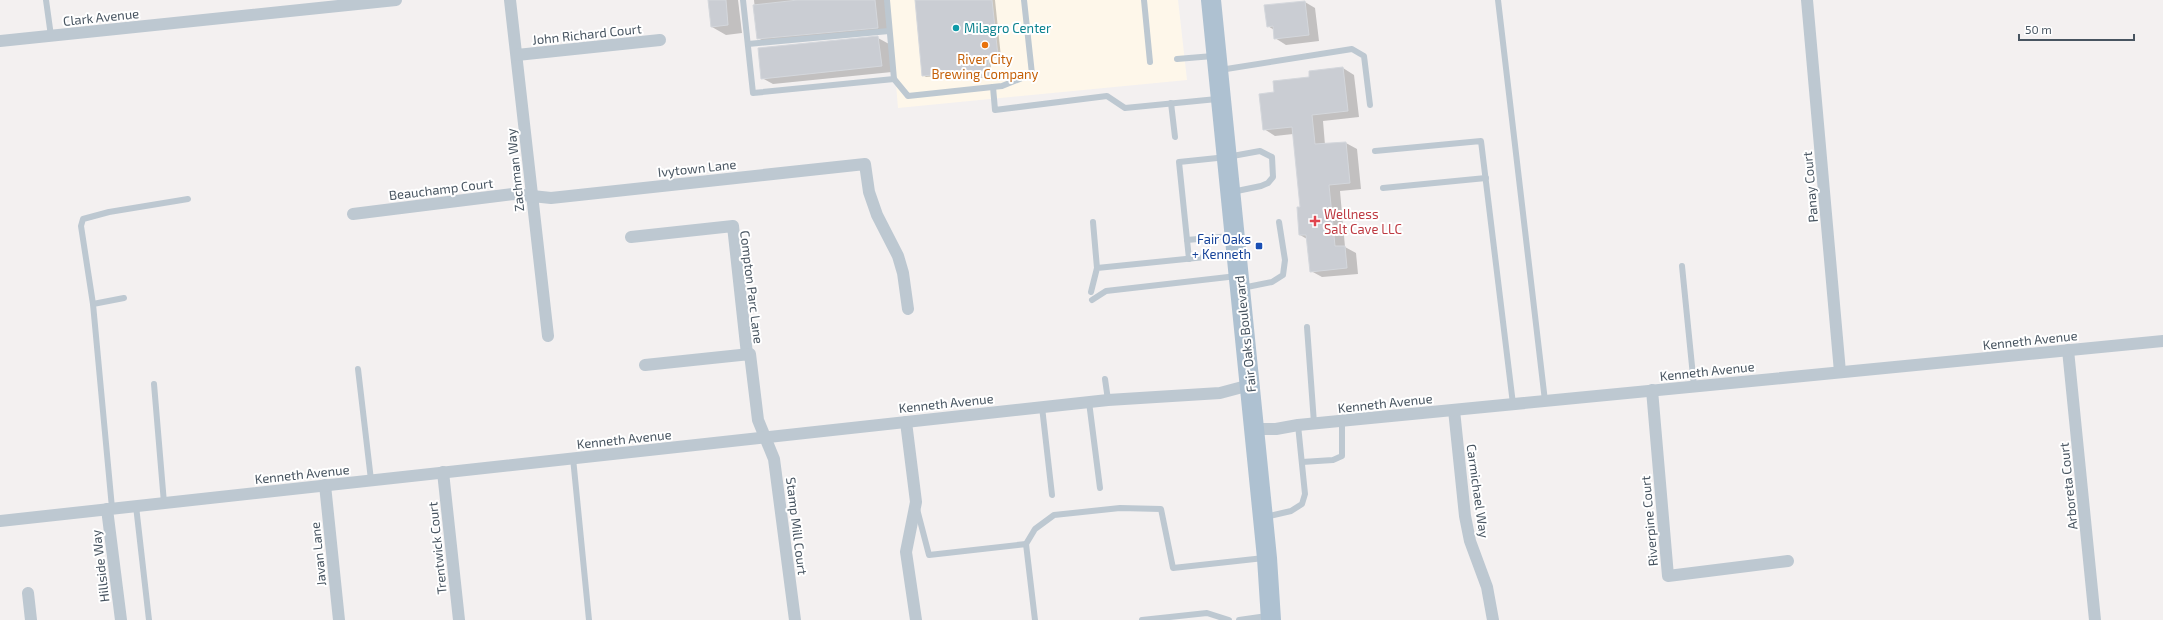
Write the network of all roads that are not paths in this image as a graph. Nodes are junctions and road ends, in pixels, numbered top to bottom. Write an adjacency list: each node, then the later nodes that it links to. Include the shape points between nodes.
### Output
1 (46, 0): 12 (lane)
2 (396, 0): 12 (street, Clark Avenue)
3 (510, 0): 16 (street, Zachman Way)
4 (743, 0): 15 (lane)
5 (887, 0): 11 (lane)
6 (1024, 0): 21 (lane, via 1032,74)
7 (1144, 0): 18 (lane)
8 (1211, 0): 19 (main road, Fair Oaks Boulevard)
9 (1498, 0): 62 (lane)
10 (1807, 0): 55 (street, Panay Court)
11 (889, 31): 15 (lane); 20 (lane)
12 (51, 36): 14 (street, Clark Avenue)
13 (660, 40): 16 (street, John Richard Court)
14 (0, 41)
15 (748, 44): 20 (lane, via 753,93)
16 (517, 55): 31 (street, Zachman Way)
17 (1177, 59): 19 (lane)
18 (1150, 62)
19 (1218, 63): 22 (main road, Fair Oaks Boulevard); 24 (lane, via 1352,49 1364,56)
20 (894, 79): 21 (lane, via 908,96)
21 (993, 87): 23 (lane, via 995,110 1107,96 1125,108)
22 (1221, 99): 23 (lane); 27 (main road, Fair Oaks Boulevard)
23 (1171, 103): 25 (lane)
24 (1370, 105)
25 (1175, 137)
26 (1375, 151): 28 (lane, via 1482,141)
27 (1227, 157): 30 (main road, Fair Oaks Boulevard); 30 (lane, via 1260,151 1272,157 1274,168 1273,177 1268,183); 37 (lane, via 1179,162)
28 (1486, 178): 29 (lane); 64 (lane)
29 (1383, 188)
30 (1231, 192): 38 (main road, Fair Oaks Boulevard)
31 (532, 196): 33 (street, Beauchamp Court, via 513,194); 47 (street, Ivytown Lane, via 551,198 865,164 869,192 877,215 898,256); 49 (street, Zachman Way)
32 (188, 199): 46 (lane, via 109,212 83,219 81,226)
33 (353, 214)
34 (1093, 222): 41 (lane)
35 (1279, 222): 42 (lane, via 1285,260 1283,275 1272,282)
36 (631, 237): 52 (street, Compton Parc Lane, via 733,226)
37 (1187, 240): 38 (lane); 39 (lane)
38 (1236, 245): 39 (lane); 42 (main road, Fair Oaks Boulevard)
39 (1189, 259): 41 (lane)
40 (1682, 266): 59 (lane)
41 (1097, 268): 43 (lane)
42 (1240, 282): 45 (lane, via 1106,291); 58 (main road, Fair Oaks Boulevard)
43 (1091, 292)
44 (124, 298): 46 (lane)
45 (1092, 300)
46 (93, 304): 83 (lane)
47 (908, 309)
48 (1307, 327): 69 (lane)
49 (548, 336)
50 (2163, 341): 51 (street, Kenneth Avenue)
51 (2068, 350): 55 (street, Kenneth Avenue); 104 (street, Arboreta Court)
52 (747, 354): 53 (street, Compton Parc Lane); 72 (street, Compton Parc Lane, via 750,354 758,420)
53 (645, 365)
54 (358, 369): 76 (lane)
55 (1840, 372): 59 (street, Kenneth Avenue)
56 (1105, 379): 61 (lane)
57 (154, 384): 81 (lane)
58 (1250, 385): 61 (street, Kenneth Avenue, via 1220,393); 71 (main road, Fair Oaks Boulevard)
59 (1694, 386): 60 (street, Kenneth Avenue)
60 (1652, 390): 62 (street, Kenneth Avenue); 88 (street, Riverpine Court, via 1668,576)
61 (1108, 400): 63 (street, Kenneth Avenue)
62 (1545, 401): 64 (street, Kenneth Avenue)
63 (1090, 402): 65 (street, Kenneth Avenue); 78 (lane)
64 (1513, 404): 66 (street, Kenneth Avenue)
65 (1042, 407): 68 (street, Kenneth Avenue); 79 (lane)
66 (1454, 410): 67 (street, Kenneth Avenue); 103 (street, Carmichael Way, via 1465,516 1470,541 1487,587)
67 (1342, 421): 69 (street, Kenneth Avenue); 74 (lane, via 1342,456 1333,460)
68 (906, 422): 72 (street, Kenneth Avenue); 80 (street)
69 (1314, 423): 70 (street, Kenneth Avenue)
70 (1298, 425): 71 (street, Kenneth Avenue); 74 (lane)
71 (1254, 429): 84 (main road, Fair Oaks Boulevard)
72 (765, 437): 73 (street, Kenneth Avenue); 97 (street, Stamp Mill Court, via 774,459)
73 (573, 458): 75 (street, Kenneth Avenue); 96 (lane)
74 (1302, 462): 84 (lane, via 1305,494 1302,504 1291,511)
75 (443, 472): 76 (street, Kenneth Avenue); 95 (street, Trentwick Court)
76 (371, 480): 77 (street, Kenneth Avenue)
77 (325, 485): 81 (street, Kenneth Avenue); 94 (street, Javan Lane)
78 (1100, 488)
79 (1052, 495)
80 (916, 502): 86 (lane, via 929,555); 98 (street, via 906,552)
81 (164, 503): 82 (street, Kenneth Avenue)
82 (136, 506): 83 (street, Kenneth Avenue); 93 (lane)
83 (110, 509): 85 (street, Kenneth Avenue); 92 (street, Hillside Way)
84 (1263, 518): 87 (main road, Fair Oaks Boulevard)
85 (0, 520)
86 (1026, 544): 87 (lane, via 1035,529 1054,515 1120,508 1161,509 1173,568); 99 (lane)
87 (1267, 558): 90 (main road, Fair Oaks Boulevard)
88 (1788, 561)
89 (28, 593): 91 (street)
90 (1271, 618): 102 (lane)
91 (31, 620)
92 (121, 620)
93 (149, 620)
94 (339, 620)
95 (459, 620)
96 (589, 620)
97 (795, 620)
98 (916, 620)
99 (1035, 620)
100 (1142, 620): 101 (lane, via 1207,613)
101 (1229, 620)
102 (1239, 620)
103 (1493, 620)
104 (2095, 620)

